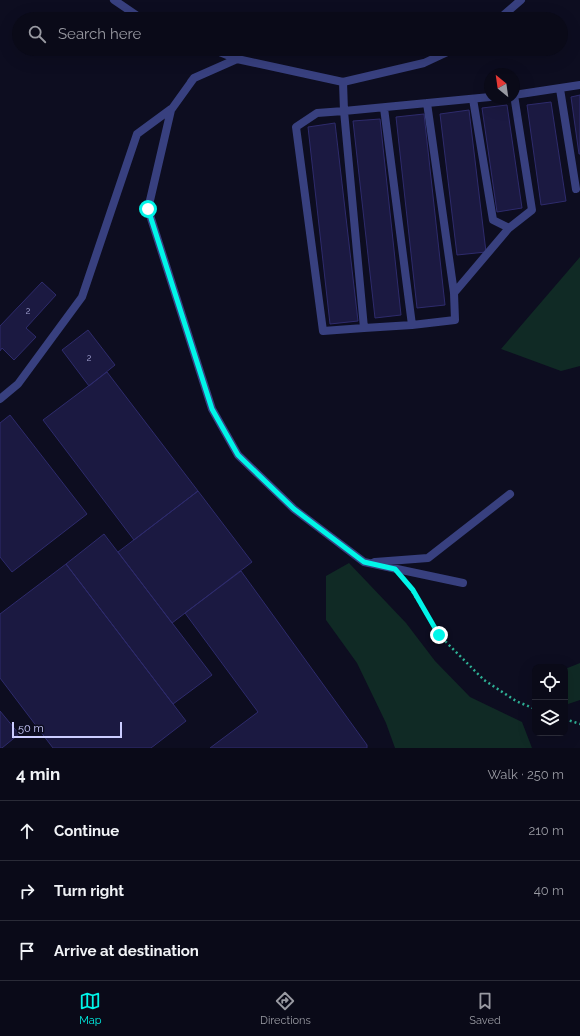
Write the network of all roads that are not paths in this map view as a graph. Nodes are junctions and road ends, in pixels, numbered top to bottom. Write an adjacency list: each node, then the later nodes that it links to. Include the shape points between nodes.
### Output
1 (114, 0): 3 (lane)
2 (522, 0): 4 (lane)
3 (132, 12)
4 (508, 12)
5 (230, 56): 7 (lane)
6 (439, 56): 8 (lane, via 424,63)
7 (237, 59): 8 (lane); 17 (lane, via 194,78)
8 (343, 82): 18 (lane)
9 (580, 86): 10 (lane)
10 (560, 89): 11 (lane); 19 (lane)
11 (520, 94)
12 (484, 98): 13 (lane)
13 (473, 99): 14 (lane); 20 (lane, via 493,220)
14 (427, 103): 16 (lane); 21 (lane)
15 (515, 104): 20 (lane, via 532,210)
16 (384, 108): 18 (lane); 22 (lane)
17 (171, 110): 24 (lane, via 137,134 82,297 18,384); 26 (lane, via 148,209 212,409 238,455 294,509)
18 (344, 111): 23 (lane); 23 (lane, via 317,113 296,127 323,331)
19 (576, 189)
20 (509, 228): 21 (lane)
21 (454, 293): 22 (lane, via 455,320)
22 (412, 325): 23 (lane)
23 (364, 328)
24 (0, 399)
25 (510, 494): 26 (lane, via 428,558)
26 (364, 562): 27 (lane)
27 (463, 583)

